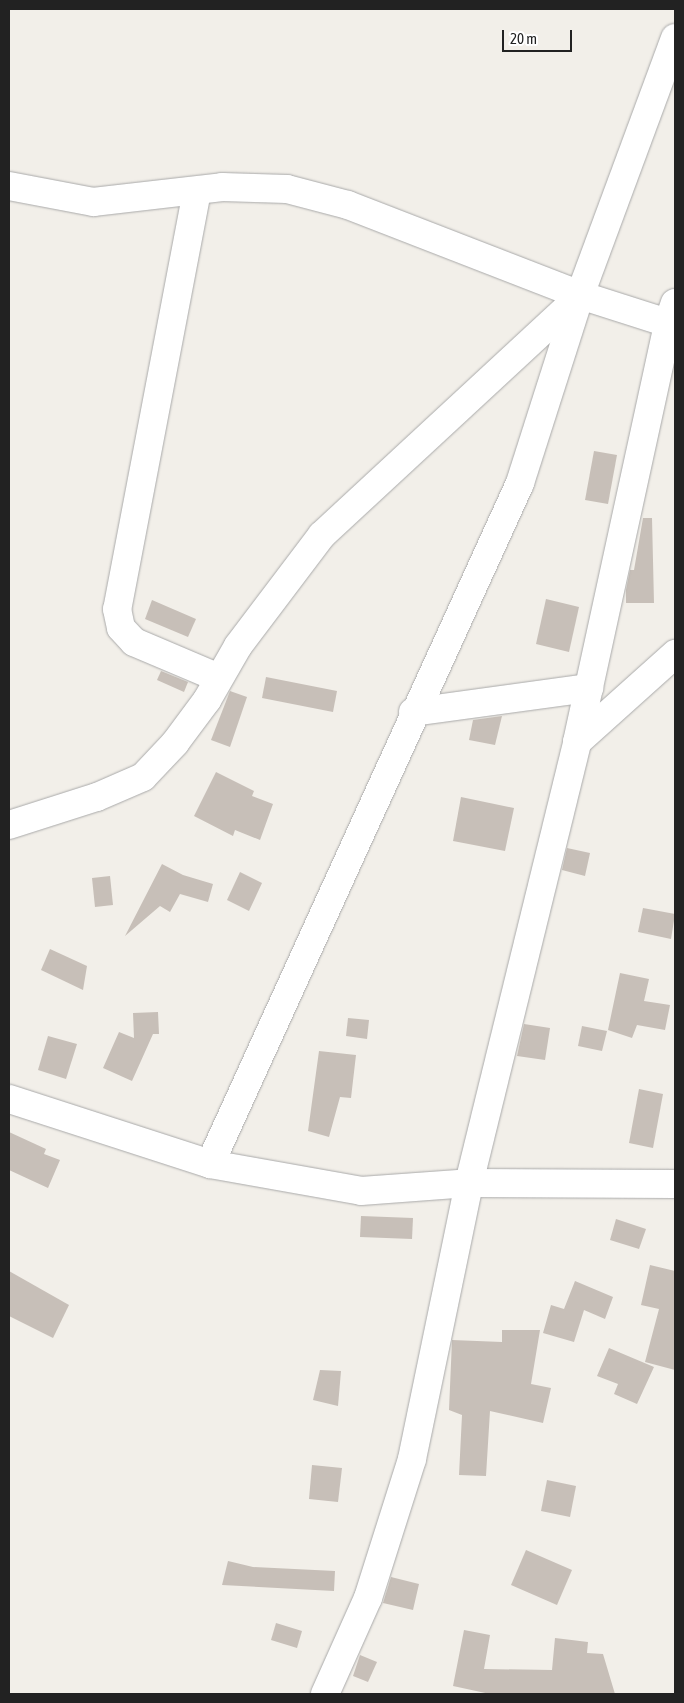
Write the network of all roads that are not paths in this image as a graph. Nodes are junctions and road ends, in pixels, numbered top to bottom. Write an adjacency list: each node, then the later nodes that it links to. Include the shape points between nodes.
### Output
1 (675, 38): 4 (street)
2 (9, 186): 3 (street, via 93,202)
3 (197, 191): 4 (street, via 287,189 348,205); 7 (street, via 116,609 121,628 134,642)
4 (580, 296): 5 (street); 7 (street, via 322,535 244,638); 9 (street, via 520,483)
5 (672, 313): 8 (street)
6 (675, 654): 10 (street)
7 (219, 678): 11 (street, via 175,743 143,777 97,798)
8 (588, 688): 9 (street); 10 (street)
9 (413, 712): 13 (street)
10 (577, 742): 14 (street)
11 (9, 825)
12 (9, 1099): 13 (street)
13 (210, 1164): 14 (street, via 361,1192)
14 (469, 1182): 15 (street); 16 (street, via 412,1459 368,1598)
15 (675, 1184)
16 (325, 1694)

